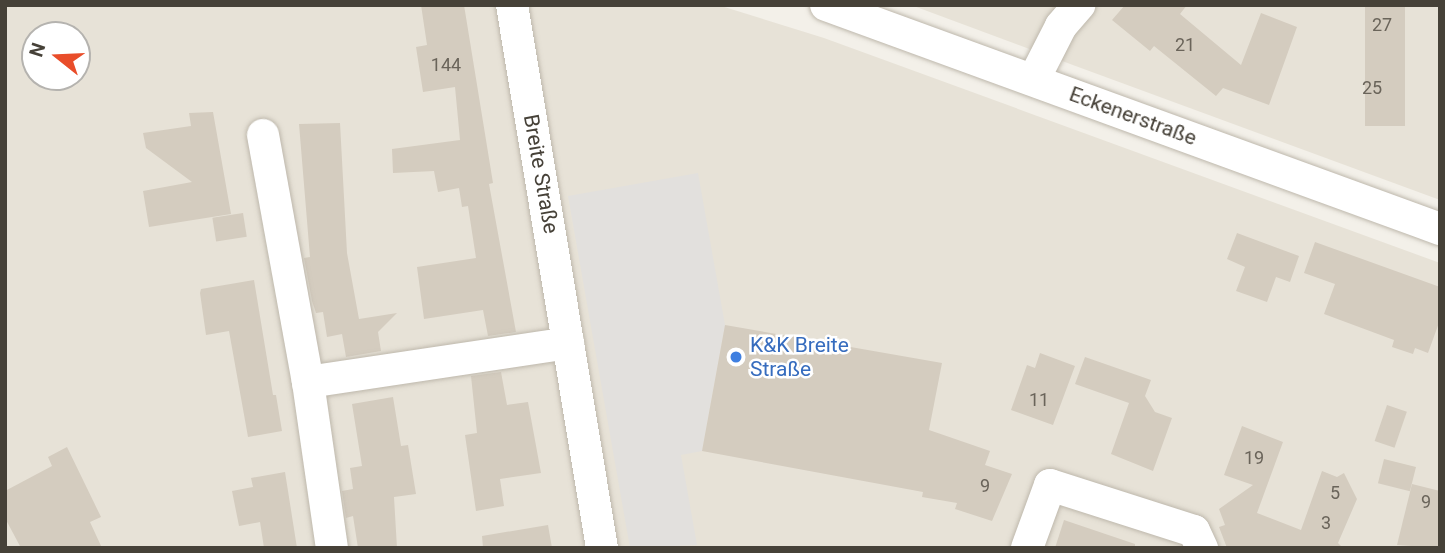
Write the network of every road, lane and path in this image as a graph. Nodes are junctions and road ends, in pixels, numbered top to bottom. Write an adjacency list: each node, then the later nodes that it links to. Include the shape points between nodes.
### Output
1 (512, 5): 7 (street, Breite Straße)
2 (826, 5): 4 (street, Eckenerstraße)
3 (1079, 5): 4 (street, via 1061,26)
4 (1034, 79): 6 (street, Eckenerstraße)
5 (263, 135): 8 (street)
6 (1440, 229)
7 (568, 343): 8 (street); 10 (street, Breite Straße)
8 (307, 382): 9 (street)
9 (332, 548)
10 (602, 548)
11 (1027, 548): 12 (street, via 1050,485 1194,531)
12 (1202, 548)

